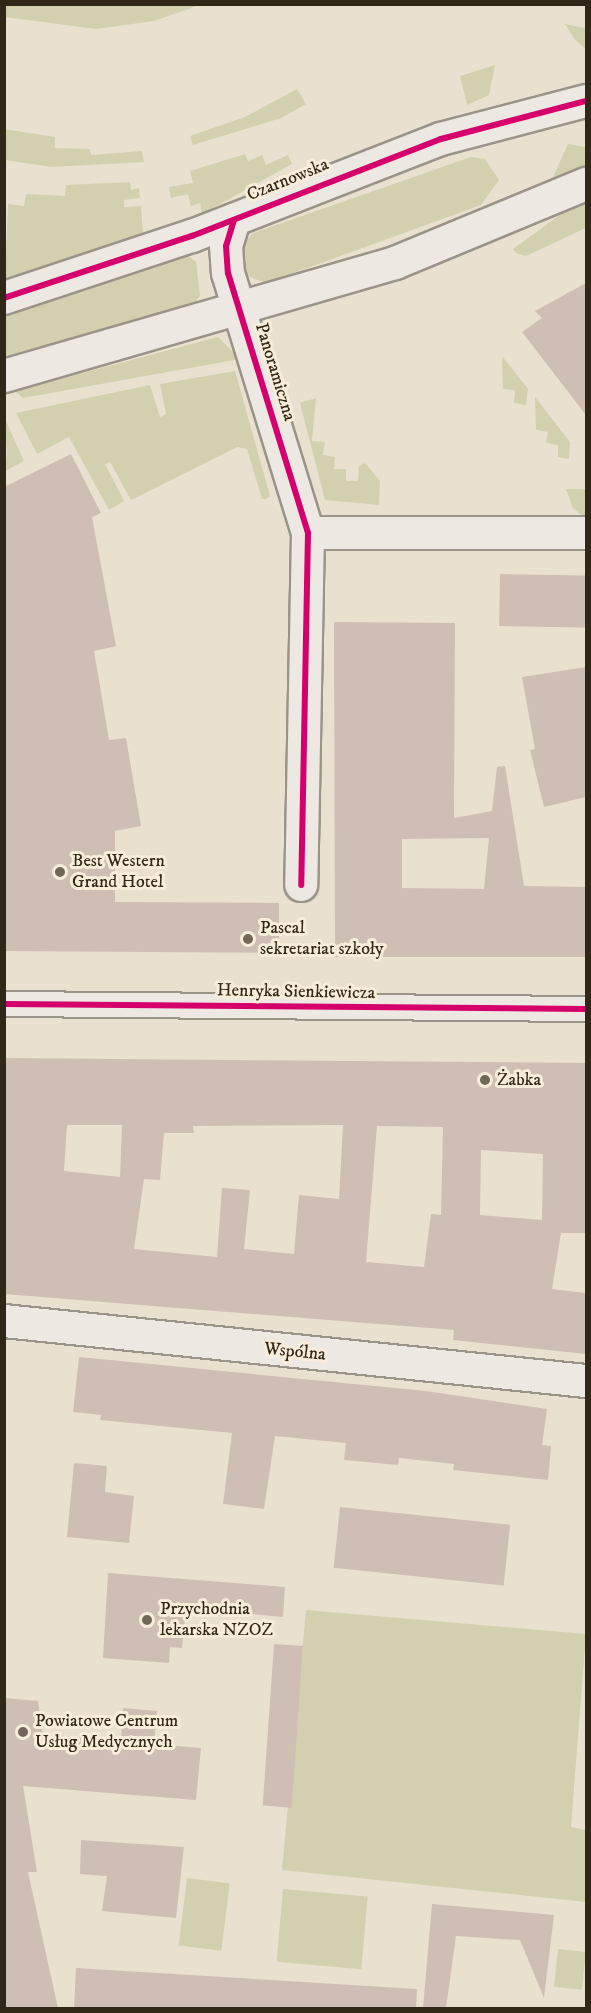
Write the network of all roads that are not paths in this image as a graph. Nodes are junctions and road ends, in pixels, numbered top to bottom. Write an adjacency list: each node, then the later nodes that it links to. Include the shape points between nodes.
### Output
1 (586, 101): 3 (street, Czarnowska, via 441,139 267,202)
2 (586, 184): 5 (street, via 455,243)
3 (234, 220): 4 (street, Czarnowska); 5 (street, Panoramiczna, via 225,258)
4 (4, 298)
5 (240, 310): 6 (street); 7 (street, Panoramiczna)
6 (4, 376)
7 (308, 533): 8 (street); 9 (street, Panoramiczna)
8 (586, 533)
9 (301, 885)
10 (4, 1004): 11 (street, Henryka Sienkiewicza)
11 (586, 1009)
12 (4, 1321): 13 (street, Wspólna)
13 (586, 1381)

